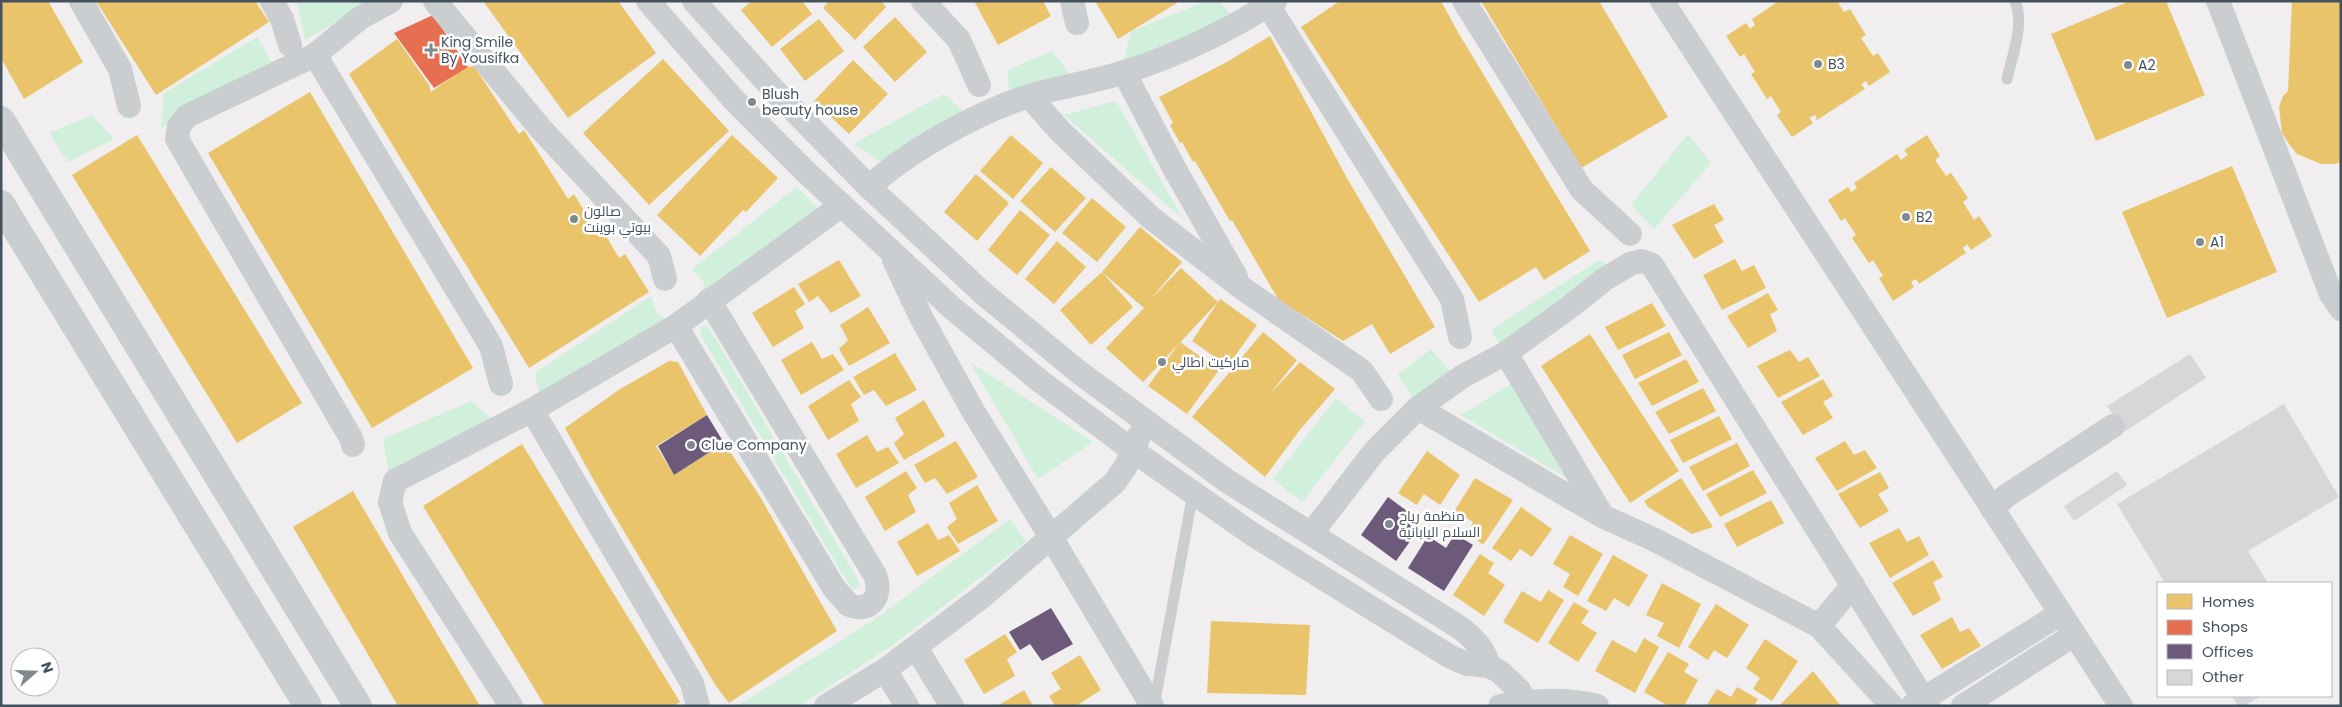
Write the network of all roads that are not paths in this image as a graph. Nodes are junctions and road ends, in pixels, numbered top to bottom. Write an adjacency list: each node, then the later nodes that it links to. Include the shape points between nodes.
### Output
1 (82, 1): 19 (street, via 120,69)
2 (272, 1): 13 (street)
3 (391, 1): 14 (street, via 360,18)
4 (435, 1): 27 (street, via 541,129 659,256)
5 (694, 1): 22 (street)
6 (923, 1): 17 (street, via 959,40)
7 (1464, 1): 25 (street, via 1582,190)
8 (1662, 1): 43 (street)
9 (2015, 1): 16 (lane, via 2019,24)
10 (2218, 1): 30 (street, via 2331,294)
11 (1272, 3): 15 (street, via 1196,46); 32 (street, via 1452,299)
12 (660, 6): 24 (street, via 734,100)
13 (290, 45)
14 (315, 55): 34 (street, via 491,346); 40 (street, via 187,116 179,126 177,139)
15 (1124, 72): 18 (street); 28 (street)
16 (2008, 79)
17 (979, 85)
18 (1029, 96): 22 (street, via 957,126); 28 (street, via 1060,131 1150,217)
19 (129, 106)
20 (1, 120): 21 (street)
21 (12, 152): 57 (street)
22 (869, 188): 38 (street, via 985,295 1080,373)
23 (1, 204): 56 (street)
24 (842, 205): 26 (street); 29 (street)
25 (1630, 234)
26 (888, 247): 41 (street, via 951,307 1040,381); 46 (street, via 920,317 973,411)
27 (665, 279)
28 (1242, 288): 35 (street, via 1362,371)
29 (709, 300): 31 (street); 31 (street, via 875,575 878,592 871,603 862,608 848,606 834,588)
30 (2341, 309)
31 (676, 326): 37 (street)
32 (1460, 337)
33 (1506, 353): 36 (street, via 1463,376); 44 (street); 47 (street, via 1605,279 1630,264 1641,261 1652,265)
34 (501, 384)
35 (1381, 399)
36 (1418, 408): 44 (street); 45 (street, via 1374,452)
37 (532, 410): 58 (street, via 395,481 390,502 400,533); 59 (street, via 692,683)
38 (1146, 421): 41 (street); 45 (street, via 1227,481)
39 (2113, 426): 43 (street, via 2006,496)
40 (353, 445)
41 (1132, 450): 42 (street); 46 (street, via 1115,482)
42 (1193, 493): 52 (street, via 1252,534 1449,656 1467,664); 63 (lane)
43 (1992, 509): 48 (street)
44 (1602, 516): 49 (street, via 1655,540)
45 (1311, 534): 52 (street, via 1462,629 1478,642)
46 (1052, 537): 51 (street); 63 (street)
47 (1853, 585): 49 (street); 54 (street)
48 (2060, 614): 50 (street); 54 (street)
49 (1819, 626): 66 (street)
50 (2074, 635): 67 (street); 68 (street)
51 (916, 648): 53 (street); 62 (street)
52 (1489, 666): 55 (street, via 1510,681)
53 (885, 670): 60 (street); 61 (street)
54 (1922, 703)
55 (1526, 704): 64 (street); 65 (street, via 1560,700)
56 (308, 706)
57 (358, 706)
58 (511, 706)
59 (698, 706)
60 (826, 706)
61 (907, 706)
62 (952, 706)
63 (1153, 706)
64 (1500, 706)
65 (1597, 706)
66 (1892, 706)
67 (1963, 706)
68 (2121, 706)

